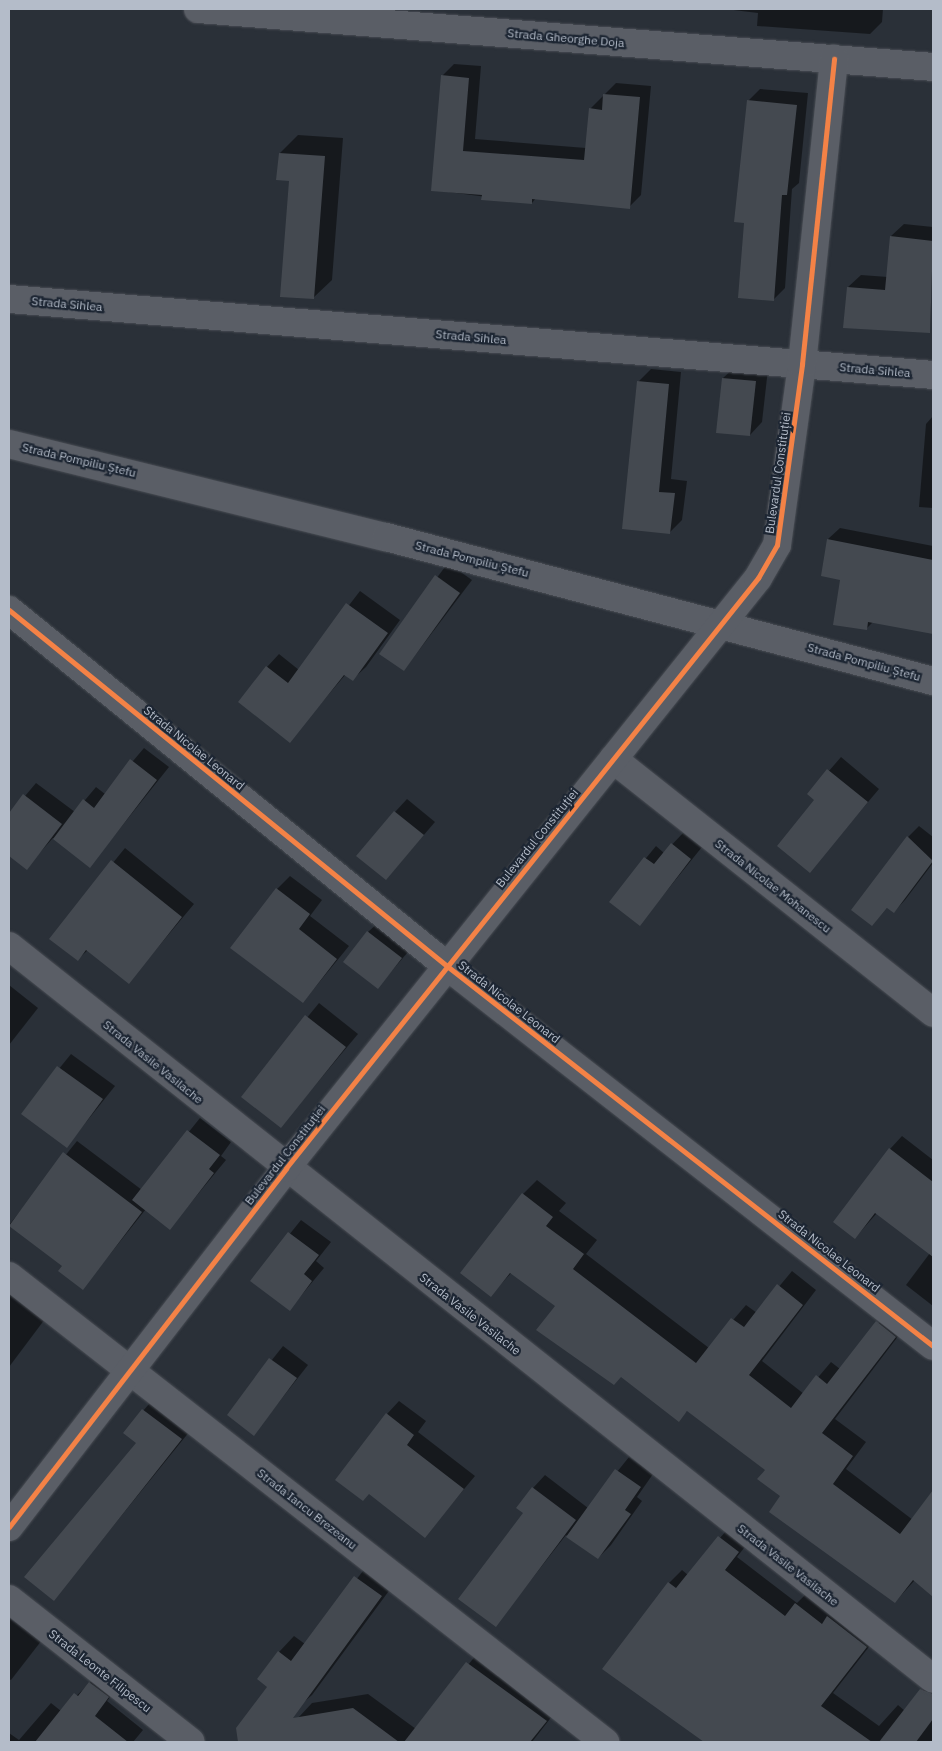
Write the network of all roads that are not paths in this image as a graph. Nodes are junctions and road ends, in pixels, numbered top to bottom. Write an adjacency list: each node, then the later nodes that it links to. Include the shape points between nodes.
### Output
1 (198, 9): 2 (street, Strada Gheorghe Doja)
2 (834, 59): 3 (street, Strada Gheorghe Doja); 5 (street, Bulevardul Constituției)
3 (933, 67)
4 (9, 299): 5 (street, Strada Sihlea)
5 (802, 364): 6 (street, Strada Sihlea); 9 (street, Bulevardul Constituției, via 778,544)
6 (933, 376)
7 (9, 444): 9 (street, Strada Pompiliu Ștefu)
8 (9, 610): 13 (street, Strada Nicolae Leonard)
9 (722, 623): 10 (street, Strada Pompiliu Ștefu); 11 (street, Bulevardul Constituției)
10 (933, 681)
11 (613, 759): 13 (street, Bulevardul Constituției); 14 (street, Strada Nicolae Mohanescu)
12 (9, 946): 15 (street, Strada Vasile Vasilache)
13 (447, 966): 15 (street, Bulevardul Constituției); 17 (street, Strada Nicolae Leonard)
14 (933, 1013)
15 (286, 1168): 18 (street, Bulevardul Constituției); 21 (street, Strada Vasile Vasilache)
16 (9, 1276): 18 (street, Strada Iancu Brezeanu)
17 (933, 1346)
18 (130, 1371): 19 (street, Bulevardul Constituției); 23 (street, Strada Iancu Brezeanu)
19 (9, 1527)
20 (9, 1599): 22 (street, Strada Leonte Filipescu)
21 (933, 1679)
22 (191, 1742)
23 (605, 1742)

